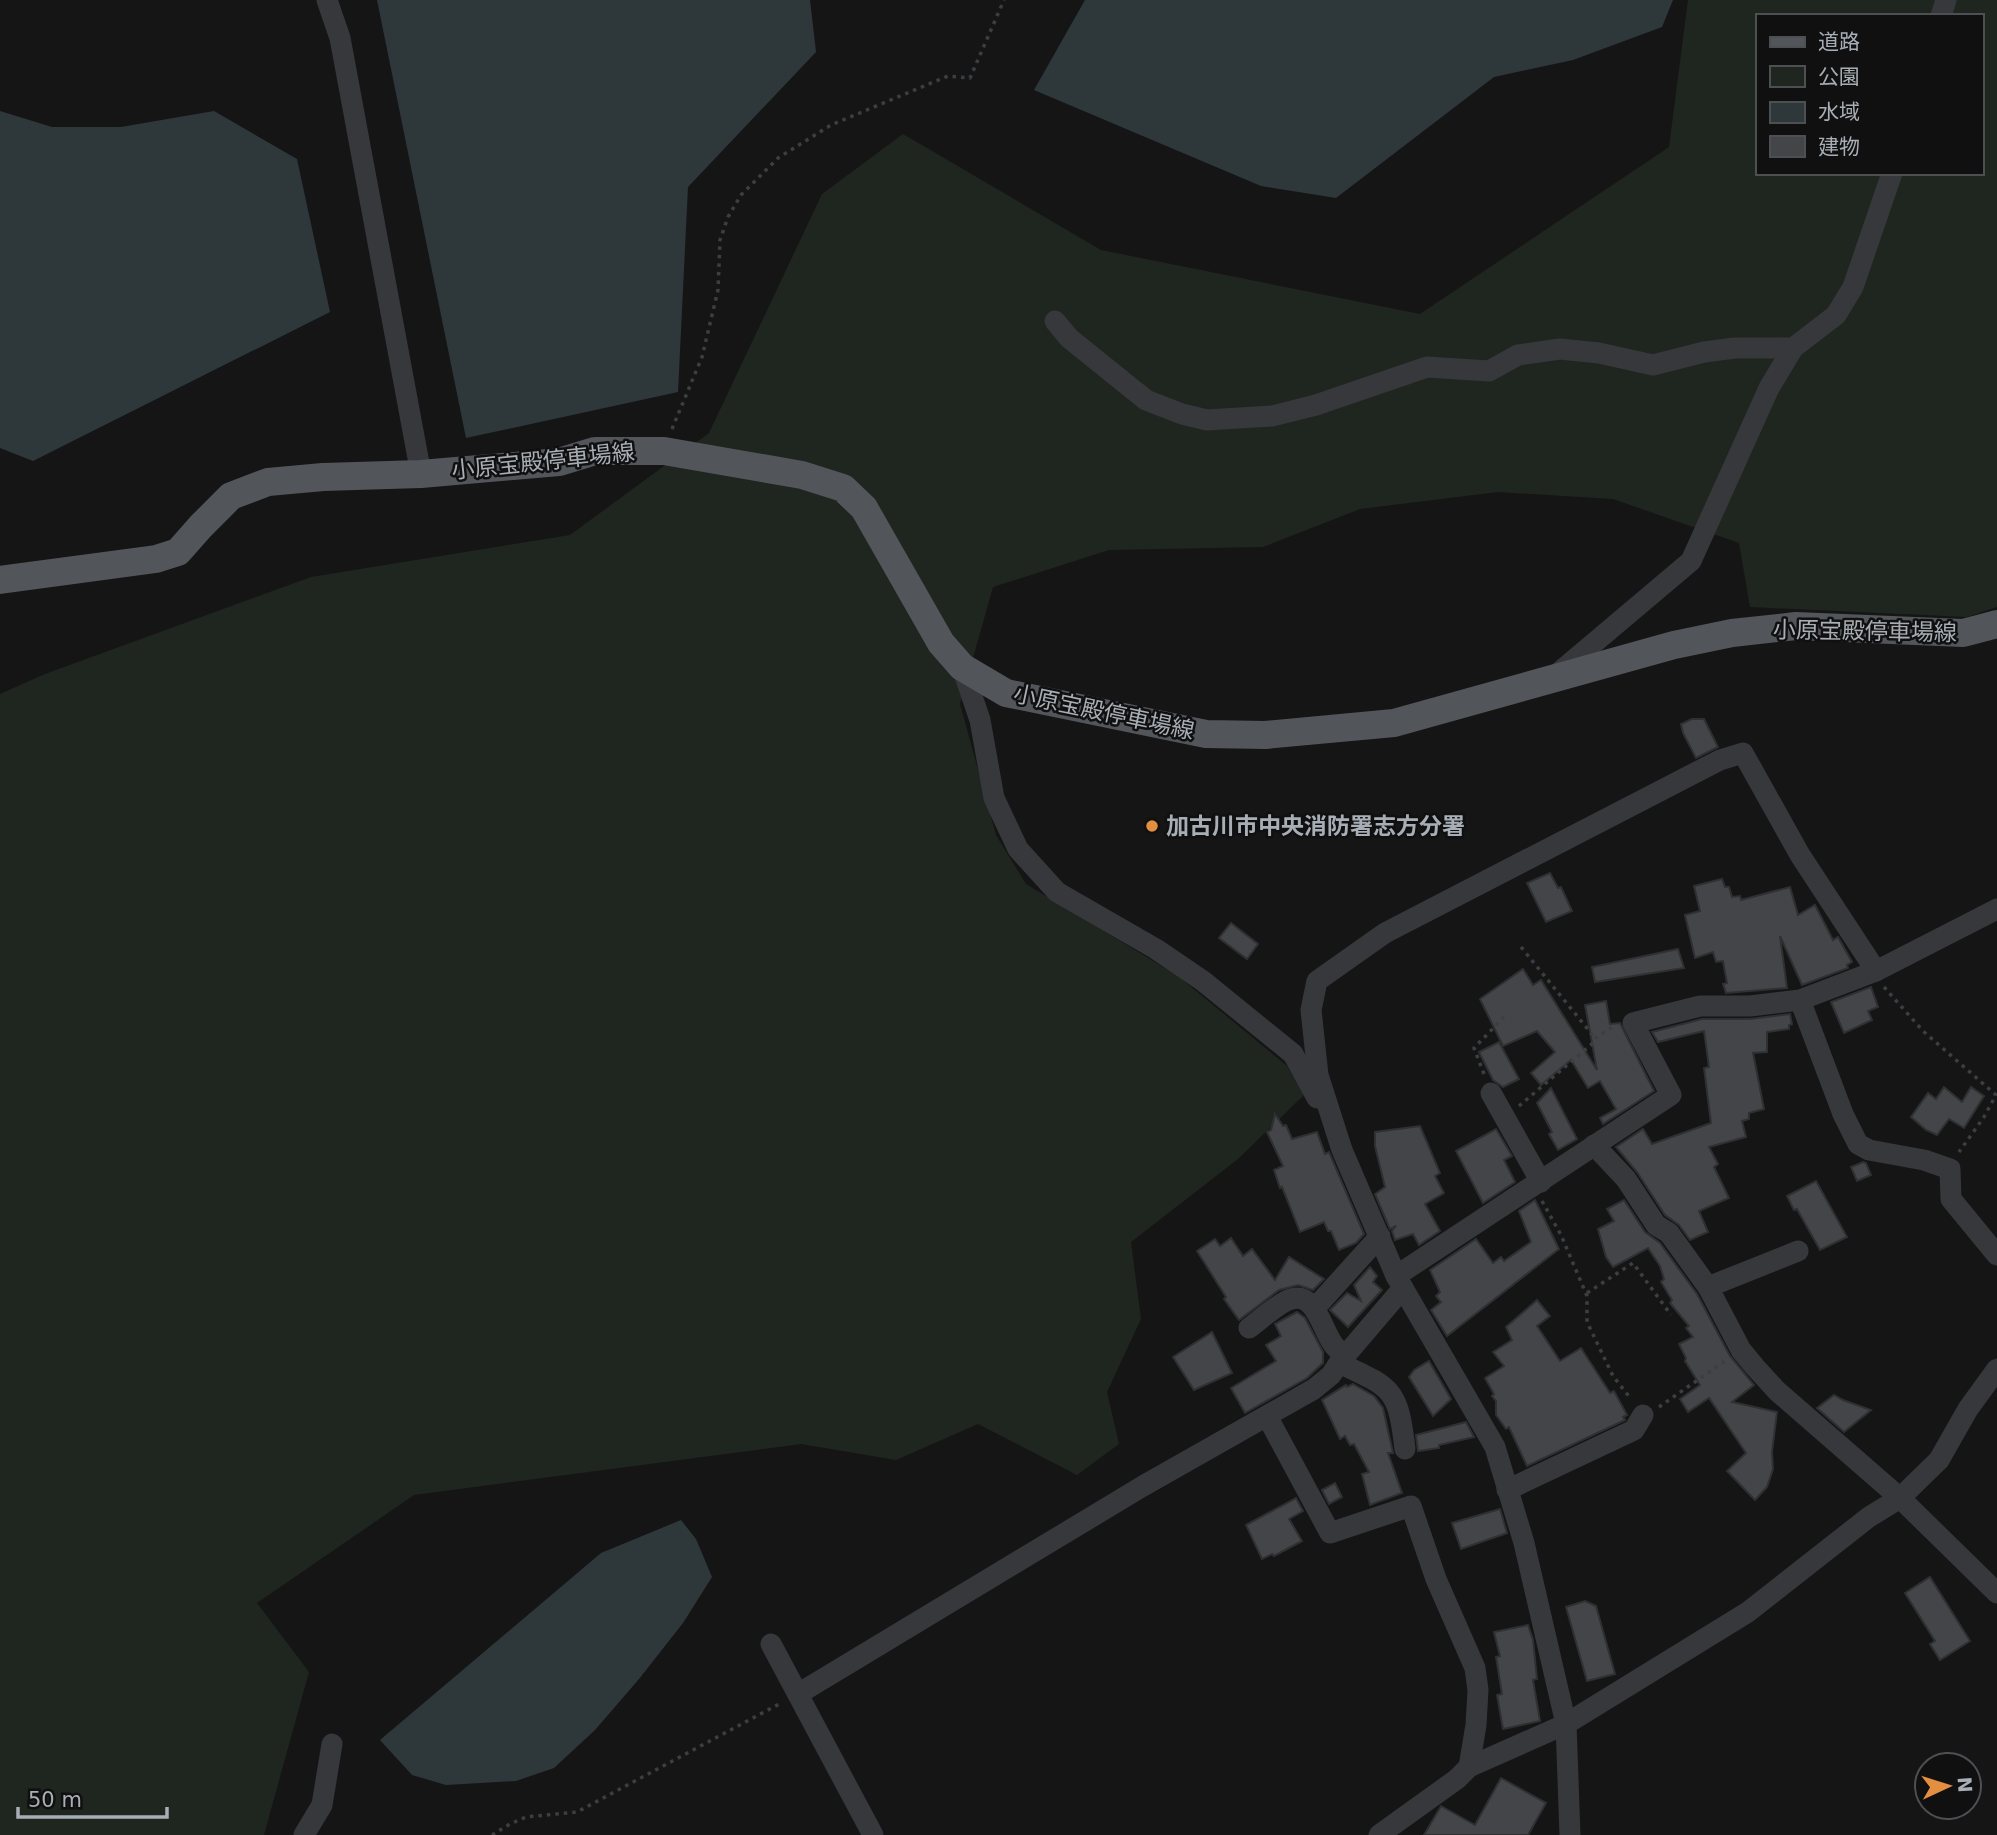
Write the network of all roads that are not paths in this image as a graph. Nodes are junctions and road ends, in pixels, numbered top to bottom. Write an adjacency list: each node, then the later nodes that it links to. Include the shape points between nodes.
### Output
1 (327, 0): 5 (street, via 340,38)
2 (1891, 175): 4 (street, via 1853,287 1836,314)
3 (1055, 321): 4 (street, via 1069,338 1146,400 1207,420 1272,416 1427,368 1489,371 1518,355 1560,349 1653,365 1734,348)
4 (1793, 348): 9 (street, via 1769,388 1691,561)
5 (421, 474): 6 (main road, 小原宝殿停車場線, via 268,482 231,496 178,552); 8 (main road, 小原宝殿停車場線, via 559,462 595,451 664,451 802,475 843,488 864,508 941,643)
6 (0, 580)
7 (1997, 624): 9 (main road, 小原宝殿停車場線, via 1963,633 1796,626 1732,633)
8 (962, 667): 9 (main road, 小原宝殿停車場線, via 1006,693 1206,734 1265,735 1394,723); 14 (street, via 980,720 994,797 1018,849 1057,892 1203,981 1293,1054)
9 (1549, 681)
10 (1997, 909): 11 (street)
11 (1876, 971): 12 (street); 14 (street, via 1800,855 1743,753 1720,760 1385,933 1317,981 1311,1010 1318,1076)
12 (1800, 1000): 15 (street, via 1700,1006 1633,1023 1671,1095); 19 (street, via 1858,1144 1950,1169 1951,1199)
13 (1491, 1093): 16 (street)
14 (1335, 1127): 17 (street)
15 (1594, 1145): 16 (street); 21 (street, via 1626,1179 1656,1225 1669,1233)
16 (1538, 1184): 20 (street)
17 (1380, 1236): 20 (street); 22 (street)
18 (1798, 1251): 21 (street)
19 (1997, 1255)
20 (1399, 1282): 24 (street); 29 (street, via 1494,1447)
21 (1708, 1287): 30 (street, via 1741,1349 1777,1391)
22 (1315, 1308): 23 (street, via 1306,1300 1286,1301); 24 (street)
23 (1249, 1328)
24 (1342, 1359): 27 (street, via 1331,1376 1314,1389); 28 (street, via 1390,1392 1400,1412)
25 (1997, 1369): 30 (street, via 1939,1460)
26 (1643, 1415): 29 (street, via 1634,1430)
27 (1267, 1416): 33 (street); 36 (street, via 1330,1533 1411,1506 1475,1668 1476,1726)
28 (1405, 1449)
29 (1507, 1490): 34 (street, via 1524,1543)
30 (1900, 1498): 31 (street); 34 (street, via 1748,1612)
31 (1997, 1593)
32 (771, 1644): 33 (street)
33 (798, 1694): 38 (street)
34 (1566, 1724): 36 (street); 40 (street)
35 (332, 1744): 37 (street, via 322,1805)
36 (1469, 1767): 39 (street)
37 (304, 1835)
38 (873, 1835)
39 (1379, 1835)
40 (1570, 1835)

